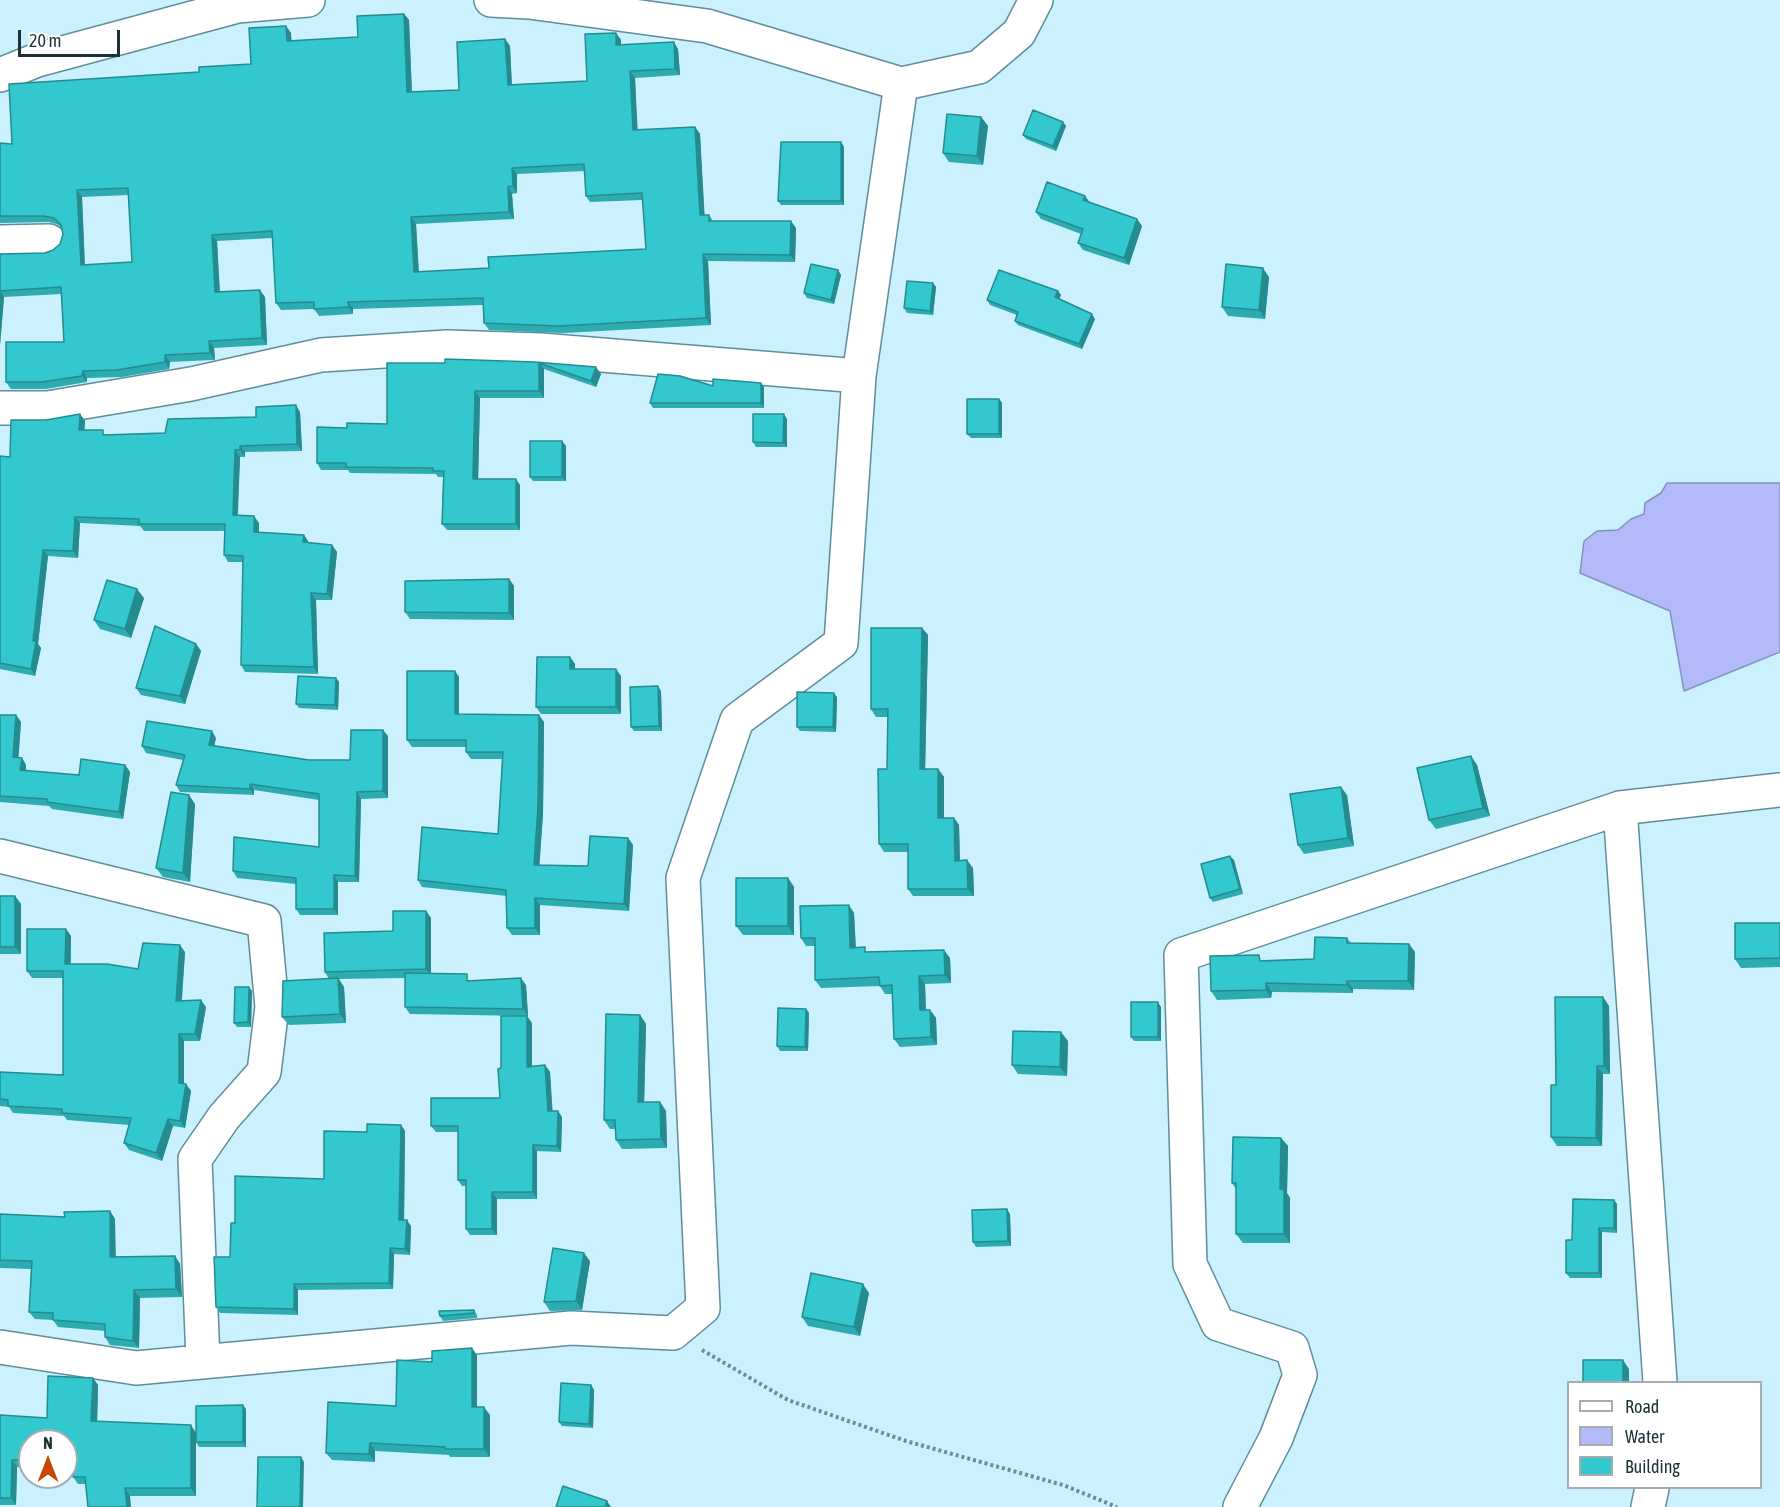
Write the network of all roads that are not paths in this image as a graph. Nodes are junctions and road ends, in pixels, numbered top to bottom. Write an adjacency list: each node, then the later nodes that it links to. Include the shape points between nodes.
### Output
1 (308, 0): 4 (street, via 237,6 38,60)
2 (491, 0): 5 (street, via 707,26)
3 (1036, 0): 5 (street, via 1019,33 979,67)
4 (0, 75)
5 (901, 84): 8 (street)
6 (49, 241): 7 (street)
7 (0, 242)
8 (859, 376): 9 (street, via 541,350 447,347 321,356 191,384 48,408); 14 (street, via 841,644 737,720 683,878 703,1308 673,1334 571,1328)
9 (0, 408)
10 (1780, 790): 11 (street)
11 (1620, 808): 15 (street); 17 (street, via 1181,955 1190,1264 1218,1324 1292,1348 1300,1375 1276,1438)
12 (0, 856): 14 (street, via 264,921 272,1007 264,1072 195,1159)
13 (0, 1347): 14 (street, via 136,1368)
14 (203, 1361)
15 (1660, 1381)
16 (1652, 1489): 18 (street)
17 (1240, 1507)
18 (1648, 1507)

